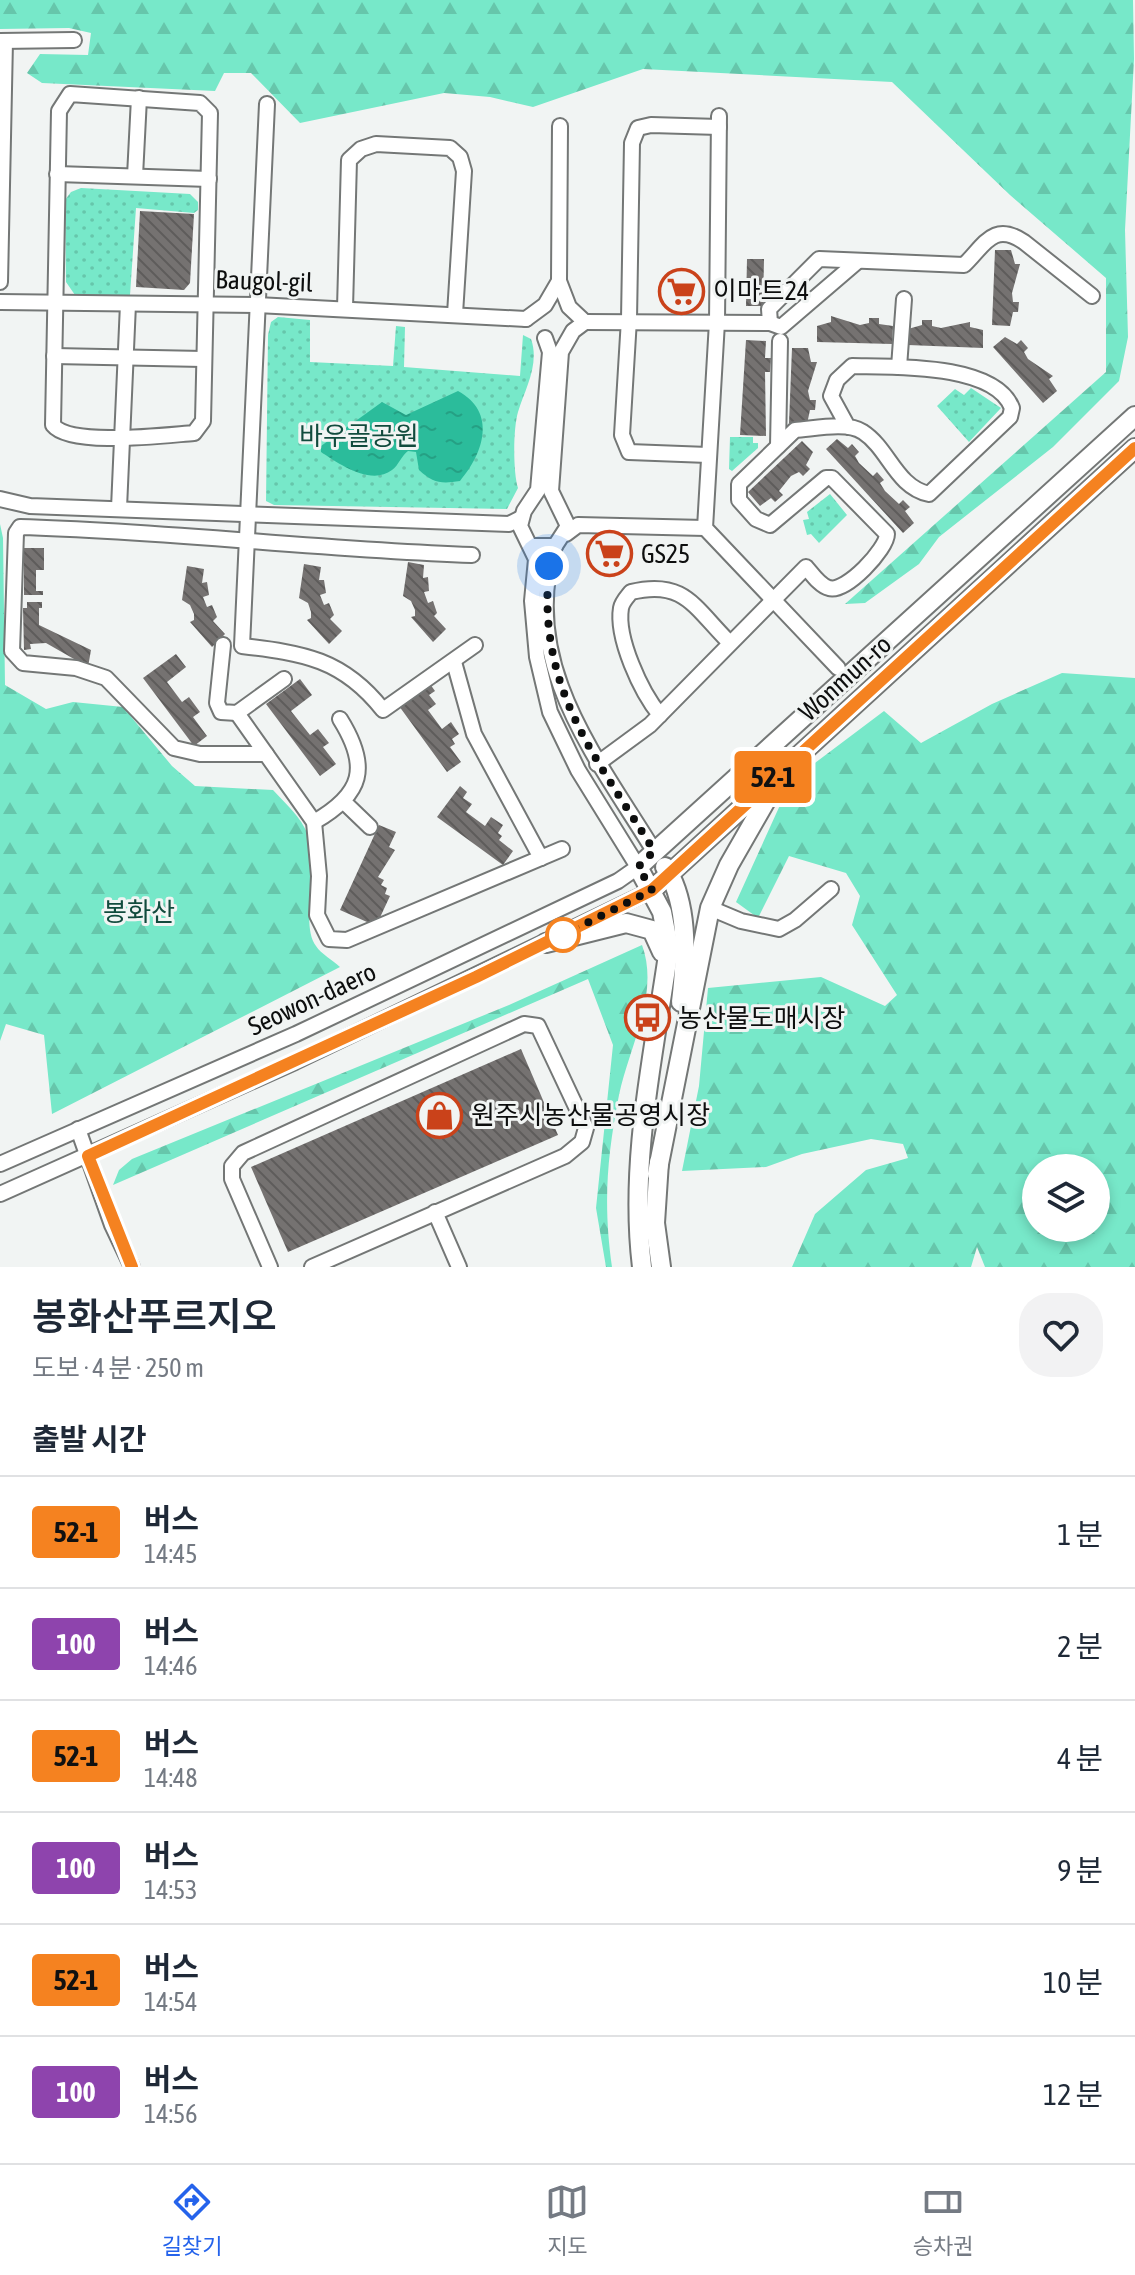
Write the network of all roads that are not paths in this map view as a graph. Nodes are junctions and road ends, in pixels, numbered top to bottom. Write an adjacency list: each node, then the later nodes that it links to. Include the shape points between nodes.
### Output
1 (74, 40): 2 (street)
2 (3, 41): 13 (street)
3 (139, 98): 6 (street, via 65,97 59,111); 7 (street); 8 (street, via 200,103 206,108 212,119)
4 (267, 104): 22 (street)
5 (560, 126): 12 (street)
6 (57, 174): 7 (street); 19 (street)
7 (135, 176): 8 (street)
8 (209, 179): 18 (street, via 200,233)
9 (819, 259): 10 (street); 11 (street, via 835,261); 29 (street, via 769,309)
10 (858, 261): 11 (street); 15 (street, via 964,265 985,241 1013,235)
11 (838, 279): 29 (street, via 781,327)
12 (559, 281): 24 (street); 27 (street)
13 (0, 282)
14 (145, 288): 21 (street)
15 (1092, 296)
16 (904, 299): 35 (street)
17 (0, 302): 19 (street, Baugol-gil)
18 (203, 303): 21 (street, Baugol-gil); 22 (street, Baugol-gil); 34 (street)
19 (54, 304): 20 (street, Baugol-gil); 32 (street)
20 (128, 304): 21 (street, Baugol-gil); 33 (street)
21 (145, 304)
22 (257, 305): 23 (street, Baugol-gil); 45 (street)
23 (345, 308): 25 (street, Baugol-gil); 25 (street, via 349,160 376,144 450,148 464,171)
24 (542, 308): 27 (street, via 557,302); 30 (street)
25 (455, 314): 30 (street, Baugol-gil)
26 (629, 319): 27 (street); 28 (street); 28 (street, via 632,143 638,128 719,122); 41 (street, via 623,444 629,452)
27 (573, 322): 30 (street, Baugol-gil, via 557,341); 44 (street, via 561,352 551,491)
28 (717, 322): 29 (street); 41 (street)
29 (770, 323)
30 (536, 329): 46 (street, via 550,352 536,498)
31 (780, 341): 39 (street)
32 (54, 356): 33 (street); 38 (street, via 51,415 56,430)
33 (127, 357): 34 (street); 38 (street)
34 (203, 359): 38 (street, via 203,421 194,433)
35 (899, 367): 37 (street, via 852,366 837,380 831,396); 37 (street, via 952,371 1000,391 1009,400 1010,417 929,494 913,490 862,431)
36 (1135, 416): 70 (main road, Wonmun-ro)
37 (848, 427): 39 (street, via 795,430)
38 (124, 438): 43 (street)
39 (778, 446): 53 (street, via 739,484 739,500 756,519 776,523 832,478 887,534 887,541 844,586 826,588 806,567)
40 (1135, 448): 64 (main road, Wonmun-ro)
41 (708, 455): 47 (street)
42 (0, 499): 43 (street, via 14,505)
43 (119, 508): 45 (street)
44 (561, 509): 46 (street, via 544,501); 48 (street)
45 (250, 515): 46 (street); 49 (street)
46 (520, 516): 50 (street, via 521,534)
47 (705, 528): 48 (street); 53 (street)
48 (572, 530): 51 (street)
49 (249, 538): 52 (street); 57 (street, via 242,646 298,652 332,664 369,691 383,710); 63 (street, via 20,527 12,651 23,663 76,668 106,678 174,748 200,754)
50 (532, 546): 51 (street); 72 (street, via 537,657 550,712 578,770)
51 (555, 546): 65 (street, via 547,590 554,661 570,714)
52 (472, 555)
53 (770, 599): 54 (street); 58 (street)
54 (729, 642): 61 (street); 61 (street, via 678,591 658,585 631,592 621,606 623,629 644,696)
55 (223, 645): 60 (street, via 217,703 221,712)
56 (475, 645): 57 (street)
57 (454, 662): 71 (street, via 474,734)
58 (838, 668)
59 (284, 679): 60 (street)
60 (237, 713): 63 (street)
61 (660, 715): 65 (street)
62 (340, 719): 66 (street, via 358,753 359,770)
63 (266, 754): 67 (street)
64 (787, 763): 73 (main road, Wonmun-ro); 76 (main road)
65 (597, 764): 70 (street)
66 (344, 802): 67 (street); 68 (street)
67 (314, 822): 71 (street, via 317,915 329,939 347,940)
68 (370, 827)
69 (562, 849): 71 (street)
70 (654, 851): 72 (main road, Wonmun-ro); 73 (main road)
71 (541, 858)
72 (638, 867): 75 (main road); 79 (street, Seowon-daero, via 296,1034)
73 (670, 874): 75 (main road, Wonmun-ro); 82 (main road, via 685,955)
74 (831, 889): 76 (street, via 779,929)
75 (652, 890): 77 (street, Seowon-daero); 78 (main road, via 669,948)
76 (710, 908): 82 (main road)
77 (546, 943): 78 (main road, via 635,923 652,930 661,945); 80 (street, Seowon-daero)
78 (664, 982): 89 (main road, via 637,1171)
79 (78, 1129): 80 (street); 81 (street, Seowon-daero)
80 (88, 1156): 83 (street, Seowon-daero); 85 (street)
81 (0, 1164)
82 (657, 1174): 90 (main road, via 655,1223)
83 (0, 1194)
84 (435, 1212): 86 (street, via 565,1156 582,1142 586,1128 538,1026 524,1024 243,1153 232,1166 232,1179); 87 (street); 88 (street)
85 (132, 1267)
86 (270, 1267)
87 (312, 1267)
88 (459, 1267)
89 (642, 1267)
90 (661, 1267)

